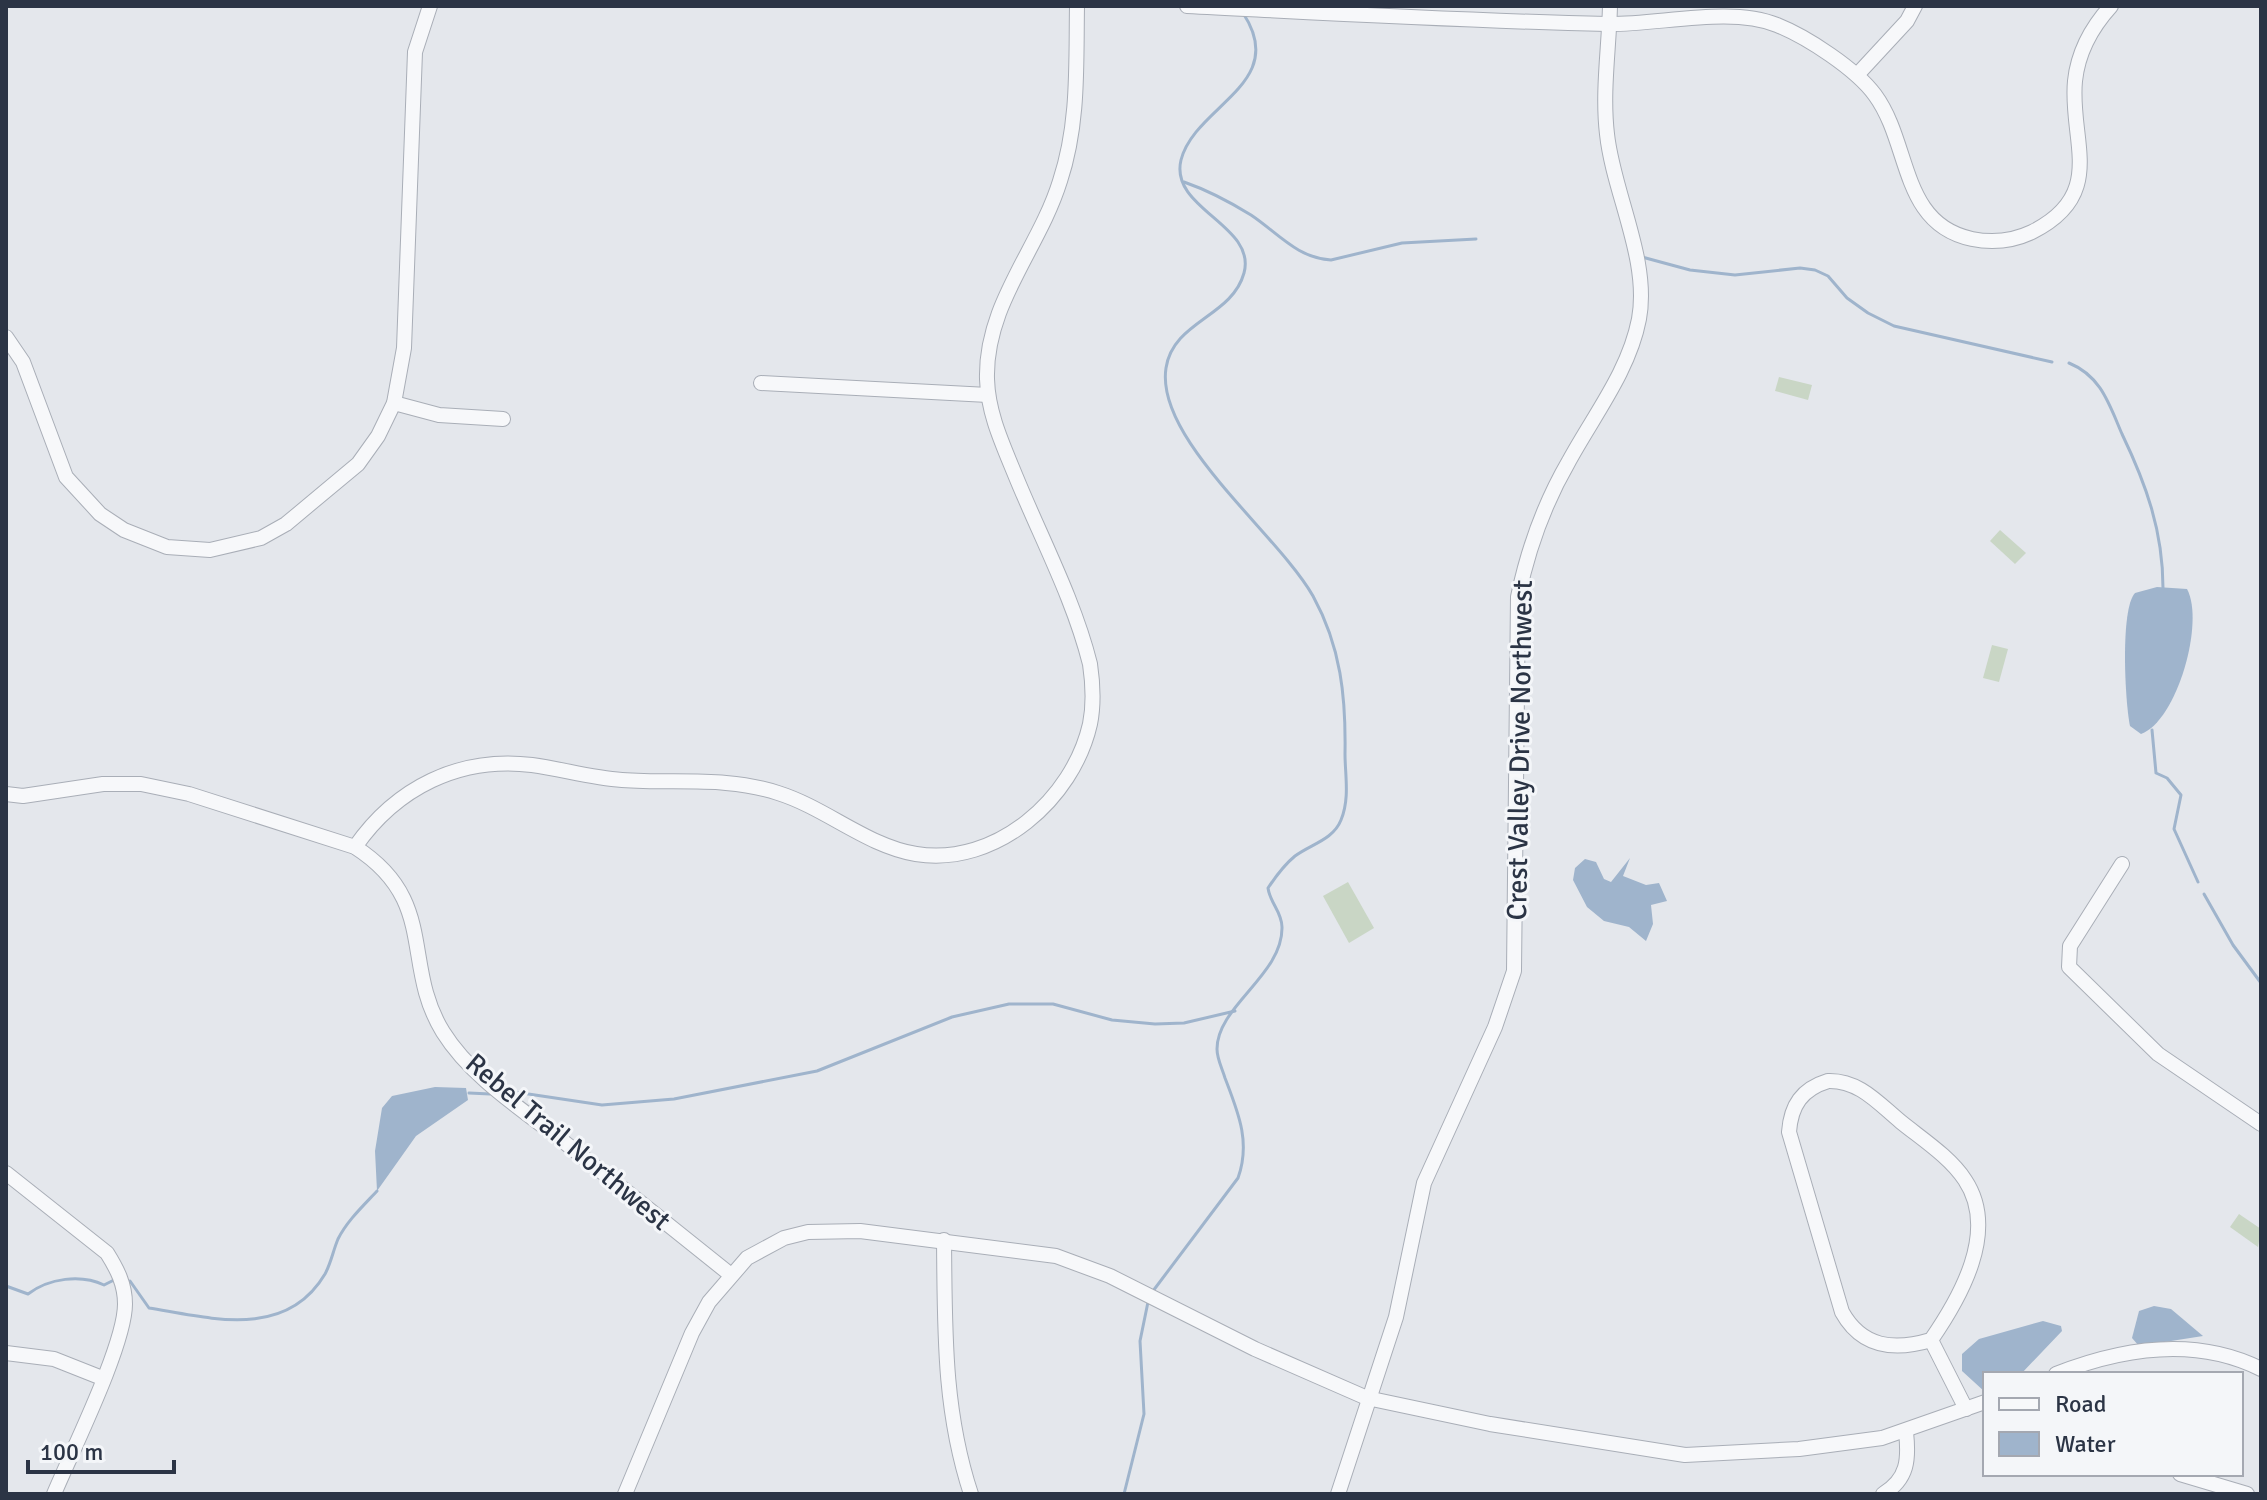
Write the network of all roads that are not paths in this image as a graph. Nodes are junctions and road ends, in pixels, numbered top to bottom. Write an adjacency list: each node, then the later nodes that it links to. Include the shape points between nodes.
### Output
1 (430, 6): 13 (street, via 415,52 404,348)
2 (1077, 6): 12 (street, via 1068,154 1050,208 995,319 987,357)
3 (1187, 6): 7 (street)
4 (1610, 6): 8 (street, Crest Valley Drive Northwest)
5 (1915, 6): 9 (street)
6 (2111, 6): 9 (street, via 2079,58 2075,102 2081,163 2073,193 2049,221 2020,237 1968,238 1933,219 1911,189 1889,117)
7 (1225, 8): 8 (street)
8 (1610, 24): 9 (street, via 1759,19 1792,32); 27 (street, Crest Valley Drive Northwest, via 1606,132 1634,249 1639,319 1621,372 1554,488 1524,567 1518,597 1514,971 1495,1027 1424,1183 1396,1317)
9 (1857, 75)
10 (6, 337): 13 (street, via 23,362 56,458 78,492 124,530 167,547 235,547 286,524 358,464)
11 (761, 383): 12 (street)
12 (988, 395): 16 (street, via 999,435 1085,644 1093,685 1090,724 1076,760 1050,799 1016,830 968,852 917,854 756,786 618,780 501,763 456,770 417,787 380,815)
13 (394, 403): 14 (street, via 439,415)
14 (503, 419)
15 (6, 794): 16 (street, Rebel Trail Northwest, via 141,784)
16 (355, 847): 21 (street, Rebel Trail Northwest, via 388,873 409,906 434,1015 454,1047 514,1103)
17 (2122, 864): 18 (street, via 2070,946 2069,967 2158,1054)
18 (2261, 1124)
19 (6, 1173): 26 (street, via 96,1243 116,1267 125,1294 124,1319)
20 (944, 1240): 21 (street, via 860,1231 808,1232 765,1246); 27 (street, via 1056,1256); 34 (street, via 949,1402)
21 (731, 1275): 33 (street, via 692,1333)
22 (1931, 1340): 22 (street, via 1901,1347 1879,1345 1856,1332 1842,1312 1789,1132 1795,1104 1817,1084 1840,1081 1862,1089 1955,1168 1970,1189 1976,1220 1971,1267 1961,1294); 29 (street)
23 (6, 1353): 26 (street, via 54,1359)
24 (2261, 1369): 25 (street, via 2208,1351 2149,1350 2107,1355)
25 (2061, 1372)
26 (102, 1378): 32 (street)
27 (1367, 1398): 30 (street, via 1685,1455 1799,1449); 35 (street, Crest Valley Drive Northwest)
28 (1983, 1403): 29 (street)
29 (1966, 1409): 30 (street)
30 (1906, 1432): 36 (street, via 1907,1465)
31 (2187, 1476): 37 (street)
32 (54, 1494)
33 (625, 1494)
34 (971, 1494)
35 (1338, 1494)
36 (1883, 1494)
37 (2247, 1494)

